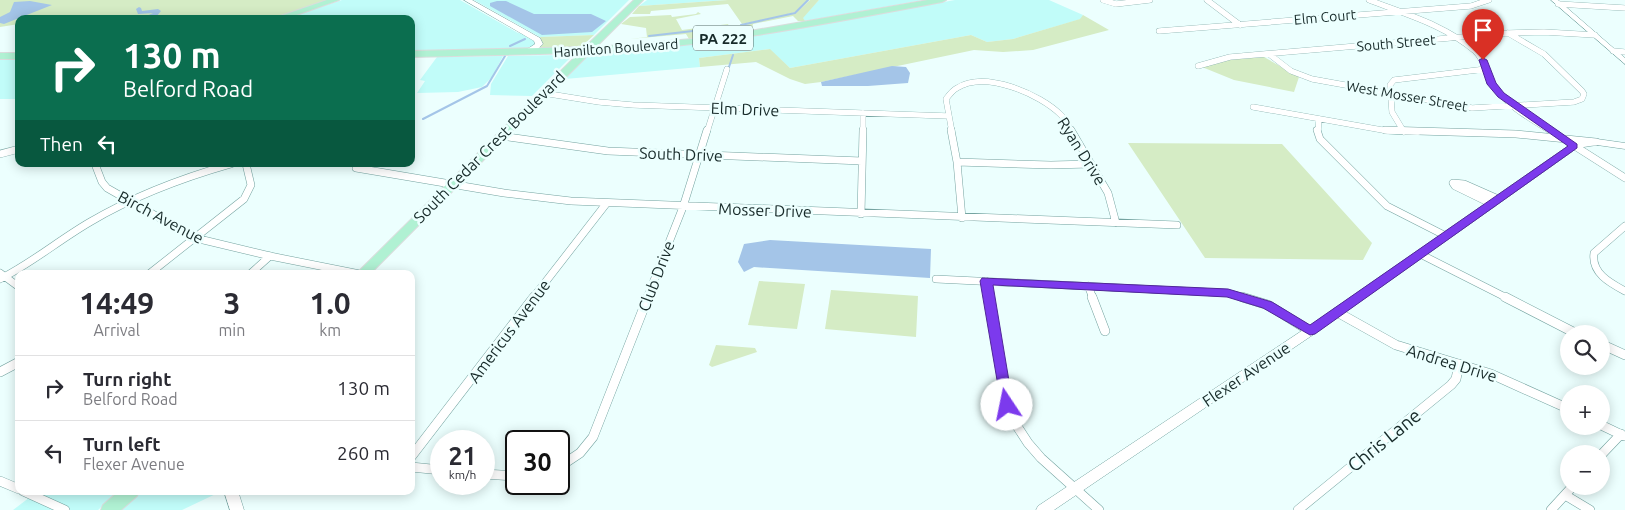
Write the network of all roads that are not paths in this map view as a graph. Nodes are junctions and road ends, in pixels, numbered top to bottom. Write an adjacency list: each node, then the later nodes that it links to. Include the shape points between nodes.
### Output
1 (335, 0): 13 (main road)
2 (467, 0): 23 (street, via 533,37 539,43 538,47)
3 (638, 0): 19 (main road, South Cedar Crest Boulevard)
4 (942, 0): 19 (main road, Hamilton Boulevard / PA 222, via 741,35)
5 (1103, 0): 6 (street, via 1110,3)
6 (1150, 0)
7 (1207, 0): 14 (street)
8 (1369, 0): 12 (street)
9 (1489, 0): 12 (street, Elm Court, via 1471,6)
10 (1556, 2): 11 (street); 17 (street)
11 (1625, 8)
12 (1399, 11): 14 (street, Elm Court); 18 (street)
13 (288, 15)
14 (1240, 24): 15 (street, Elm Court)
15 (1159, 31)
16 (1508, 33): 17 (street, South Street); 18 (street, South Street); 35 (street, West Mosser Street, via 1546,55 1584,94 1582,99 1574,102)
17 (1595, 36): 20 (street)
18 (1455, 38): 26 (street, South Street); 31 (street, via 1479,55)
19 (585, 51): 23 (main road, Hamilton Boulevard / PA 222); 33 (main road, South Cedar Crest Boulevard)
20 (1613, 51): 24 (street); 29 (street)
21 (0, 52): 22 (main road)
22 (15, 52)
23 (529, 52): 25 (main road, Hamilton Boulevard / PA 222)
24 (1625, 52)
25 (415, 54)
26 (1269, 54): 30 (street, South Street, via 1221,58); 34 (street, West Mosser Street, via 1304,77)
27 (0, 56): 28 (main road)
28 (15, 56)
29 (1625, 62)
30 (1198, 66)
31 (1486, 69): 34 (street, via 1397,79 1391,83); 35 (street, via 1496,89)
32 (728, 70): 37 (street, Club Drive)
33 (543, 93): 37 (street, Elm Drive, via 619,104); 42 (main road, South Cedar Crest Boulevard)
34 (1391, 94): 35 (street, West Mosser Street, via 1472,108); 41 (street, via 1394,117)
35 (1515, 106): 43 (street)
36 (1253, 107): 40 (street)
37 (713, 108): 38 (street, Elm Drive); 49 (street, Club Drive)
38 (863, 113): 39 (street, Elm Drive); 50 (street)
39 (948, 116): 51 (street, Ryan Drive); 52 (street, Ryan Drive, via 946,99 958,87 996,83 1018,88 1059,112)
40 (1319, 119): 41 (street); 68 (street, via 1317,130 1320,139 1378,200 1396,213)
41 (1404, 132): 43 (street)
42 (501, 136): 49 (street, South Drive, via 594,150); 58 (main road, South Cedar Crest Boulevard)
43 (1563, 139): 44 (street); 45 (street)
44 (1597, 142): 45 (street, Flexer Avenue); 46 (street, Flexer Avenue)
45 (1574, 146): 57 (street); 60 (street, Flexer Avenue)
46 (1625, 146)
47 (15, 150): 48 (street)
48 (0, 154)
49 (699, 154): 50 (street, South Drive); 62 (street, Club Drive)
50 (862, 161): 63 (street)
51 (957, 162): 52 (street); 64 (street, Ryan Drive)
52 (1091, 164): 65 (street, Ryan Drive, via 1108,193)
53 (97, 167): 59 (street, Birch Avenue, via 107,188)
54 (221, 167): 59 (street)
55 (247, 167): 69 (street, via 252,179 249,193)
56 (356, 168): 58 (street, Mosser Drive)
57 (1625, 178)
58 (454, 185): 61 (street, Mosser Drive, via 537,198); 77 (main road, South Cedar Crest Boulevard)
59 (130, 201): 69 (street, Birch Avenue); 72 (street, via 89,222 31,263)
60 (1495, 202): 60 (street, via 1464,184 1453,183 1455,186); 68 (street, Flexer Avenue)
61 (606, 204): 62 (street, Mosser Drive); 97 (street, Americus Avenue)
62 (682, 207): 63 (street, Mosser Drive); 98 (street, Club Drive, via 593,437)
63 (861, 214): 64 (street, Mosser Drive)
64 (962, 218): 65 (street, Mosser Drive)
65 (1116, 223): 66 (street, Mosser Drive)
66 (1177, 225)
67 (1625, 226): 83 (street, via 1592,258 1600,273)
68 (1446, 236): 70 (street, Flexer Avenue)
69 (195, 238): 71 (street, Birch Avenue); 74 (street)
70 (1420, 254): 84 (street, Flexer Avenue); 85 (street)
71 (270, 256): 75 (street); 76 (street, Birch Avenue)
72 (15, 270)
73 (15, 270): 78 (street)
74 (154, 270)
75 (254, 270)
76 (341, 270)
77 (365, 270)
78 (2, 276): 81 (street)
79 (936, 279): 80 (street)
80 (986, 281): 82 (street); 103 (street, via 1005,397 1013,420 1028,444)
81 (15, 284)
82 (1088, 286): 86 (street); 87 (street, via 1222,292 1274,308)
83 (1625, 292)
84 (1337, 312): 87 (street, Flexer Avenue); 91 (street, Andrea Drive, via 1396,345)
85 (1560, 325)
86 (1105, 331)
87 (1310, 331): 103 (street, Flexer Avenue)
88 (1610, 348): 89 (street)
89 (1625, 355)
90 (15, 364): 92 (street)
91 (1459, 364): 93 (street, Andrea Drive, via 1510,381); 113 (street, Chris Lane, via 1456,379 1451,385)
92 (0, 372)
93 (1560, 405)
94 (1610, 429): 95 (street)
95 (1623, 435): 96 (street)
96 (1610, 447)
97 (415, 452)
98 (570, 460)
99 (415, 467): 100 (street)
100 (430, 469)
101 (0, 481): 102 (street)
102 (15, 487)
103 (1075, 489): 111 (street, Flexer Avenue); 112 (street)
104 (32, 495): 108 (street)
105 (126, 495): 109 (main road)
106 (232, 495): 110 (street)
107 (1565, 496): 114 (street); 115 (street)
108 (65, 510)
109 (109, 510)
110 (238, 510)
111 (1043, 510)
112 (1099, 510)
113 (1298, 510)
114 (1551, 510)
115 (1590, 510)

